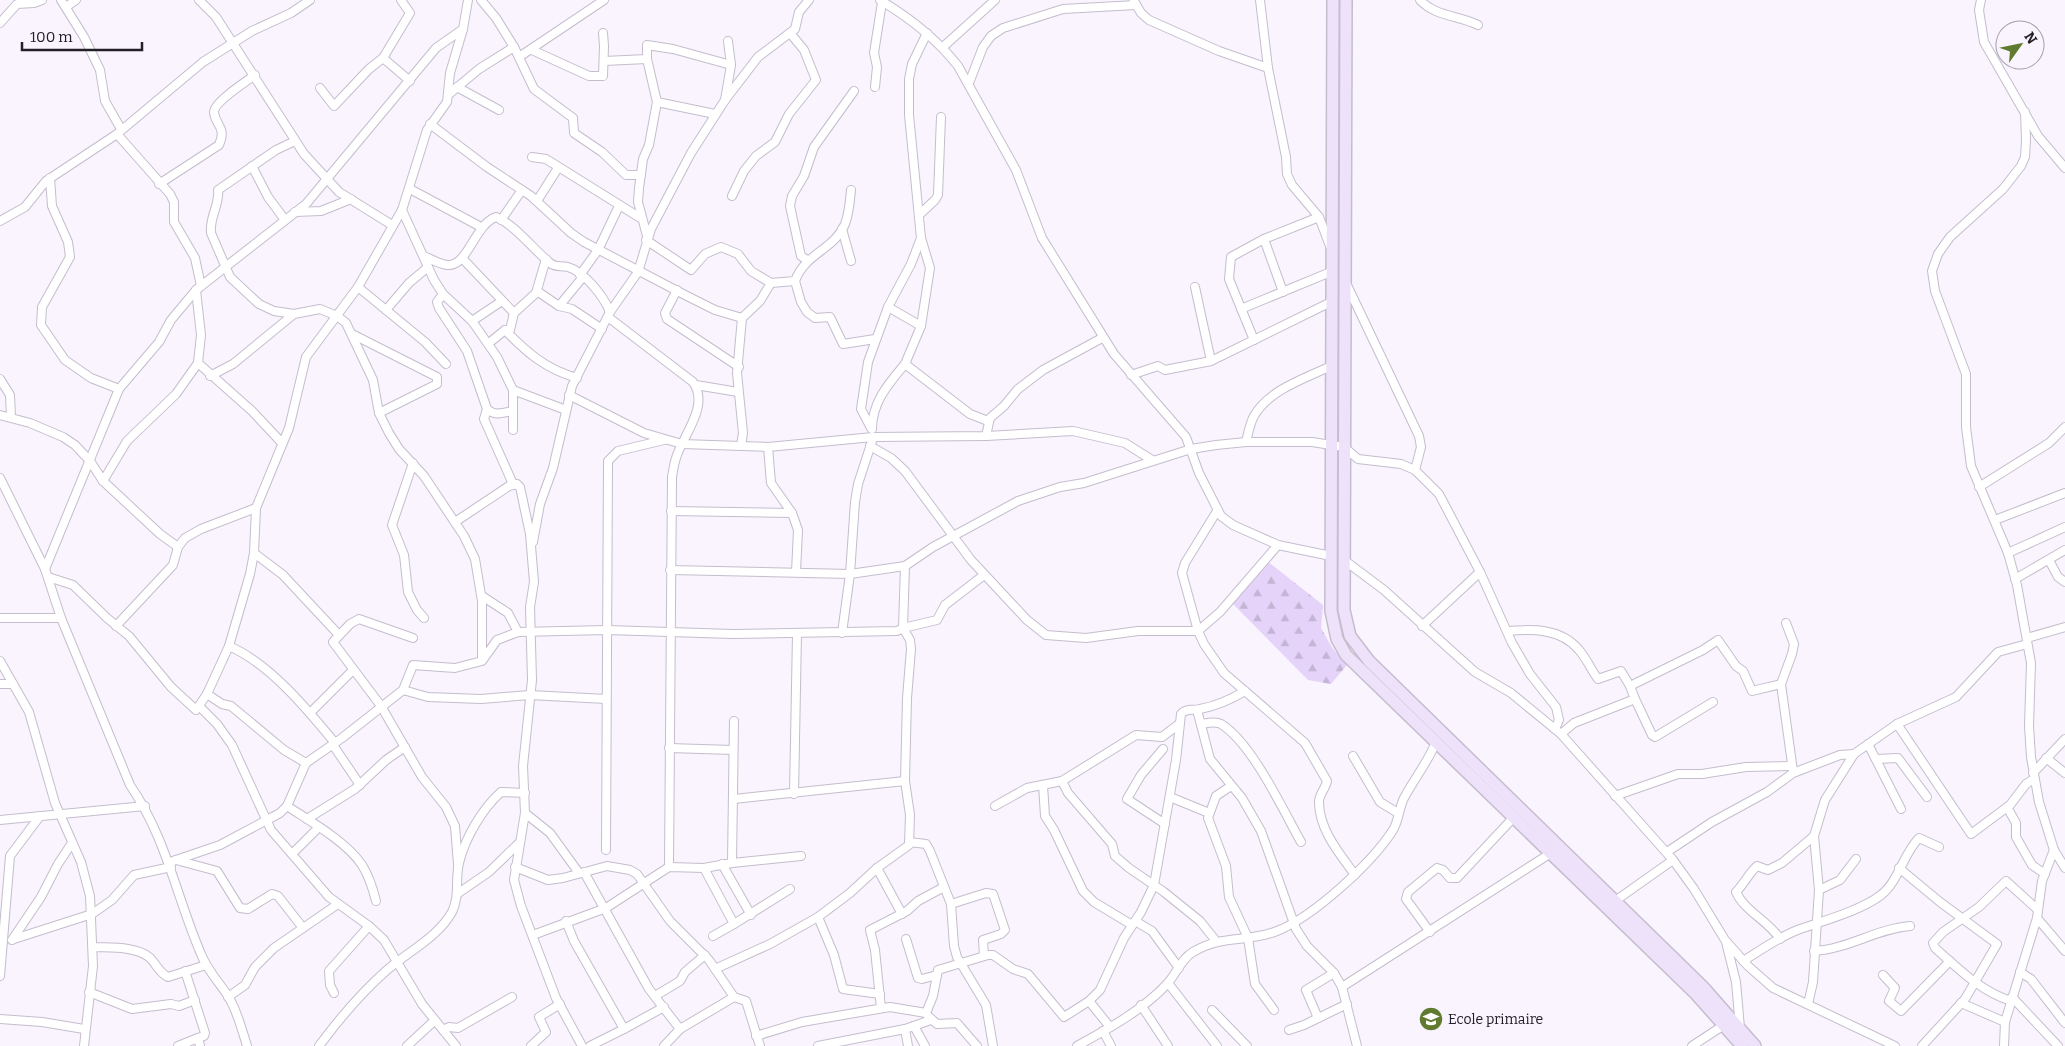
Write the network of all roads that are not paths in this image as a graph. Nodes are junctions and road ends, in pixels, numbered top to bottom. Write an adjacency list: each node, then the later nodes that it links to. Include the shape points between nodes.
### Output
1 (42, 0): 19 (street, via 17,4)
2 (76, 0): 18 (street)
3 (199, 0): 26 (street, via 216,17)
4 (310, 0): 26 (street, via 291,14)
5 (402, 0): 31 (street, via 410,13)
6 (468, 0): 21 (street)
7 (481, 0): 27 (street)
8 (604, 0): 29 (street)
9 (809, 0): 24 (street, via 799,12 795,29)
10 (995, 0): 28 (street)
11 (1260, 0): 35 (street)
12 (1333, 0): 83 (street)
13 (1346, 0): 94 (street)
14 (1420, 0): 20 (street, via 1437,13)
15 (1981, 0): 47 (street, via 1979,10 1984,42)
16 (881, 1): 22 (street); 41 (street, via 874,53 877,67)
17 (1135, 3): 35 (street, via 1149,20 1188,39); 38 (street, via 1063,9 1003,28 983,47)
18 (64, 4): 51 (street, via 100,70 105,101)
19 (0, 23)
20 (1478, 24)
21 (463, 29): 37 (street, via 436,48); 43 (street, via 450,73)
22 (927, 32): 28 (street); 70 (street, via 912,64 909,79 909,115)
23 (603, 33): 33 (street)
24 (790, 33): 44 (street, via 758,57); 64 (street, via 804,50 816,80 789,114 775,142 756,156 744,171)
25 (728, 41): 34 (street)
26 (233, 43): 36 (street); 51 (street, via 181,78)
27 (514, 47): 30 (street); 39 (street)
28 (943, 48): 38 (street)
29 (532, 50): 30 (street); 33 (street, via 596,78 602,76)
30 (519, 57): 57 (street, via 534,89 573,118 574,134 602,152 626,175)
31 (383, 58): 37 (street); 40 (street, via 334,106)
32 (647, 59): 33 (street); 34 (street, via 646,45); 45 (street)
33 (604, 61)
34 (731, 65): 44 (street)
35 (1268, 68): 71 (street, via 1287,174 1292,185)
36 (255, 76): 52 (street); 60 (street, via 215,108 223,131 219,145)
37 (410, 81): 59 (street)
38 (969, 83): 120 (street, via 1022,184 1042,238)
39 (457, 87): 43 (street); 46 (street)
40 (320, 88)
41 (875, 88)
42 (854, 91): 87 (street, via 814,147 804,176 792,196 790,206 801,256)
43 (448, 95): 50 (street, via 445,106)
44 (725, 100): 48 (street)
45 (657, 102): 48 (street); 57 (street)
46 (499, 110)
47 (2025, 112): 56 (street, via 2044,145); 168 (street, via 2025,157 2021,166 2003,189 1950,237 1938,254 1932,271 1935,291 1966,374 1966,439)
48 (715, 114): 79 (street, via 690,153)
49 (941, 117): 70 (street, via 938,195)
50 (430, 124): 61 (street); 62 (street)
51 (119, 132): 58 (street); 60 (street)
52 (295, 141): 54 (street); 59 (street)
53 (532, 157): 55 (street, via 546,158)
54 (252, 166): 73 (street, via 268,197); 89 (street, via 218,190 220,200 210,225)
55 (558, 168): 66 (street); 67 (street)
56 (2065, 168)
57 (641, 175): 72 (street, via 638,202)
58 (50, 178): 75 (street, via 30,204); 135 (street, via 52,206 68,242 70,257 42,307 41,325 65,360 91,378)
59 (326, 180): 65 (street); 69 (street)
60 (159, 184): 99 (street, via 174,202 174,222 195,258)
61 (410, 189): 68 (street); 77 (street)
62 (522, 190): 66 (street); 74 (street)
63 (851, 190): 78 (street)
64 (732, 196)
65 (350, 199): 69 (street, via 321,211); 76 (street)
66 (537, 201): 82 (street, via 571,233)
67 (619, 206): 72 (street); 82 (street)
68 (402, 210): 76 (street); 84 (street)
69 (295, 212): 73 (street)
70 (920, 214): 80 (street)
71 (1319, 217): 81 (street); 83 (street)
72 (642, 219): 79 (street)
73 (285, 220): 89 (street)
74 (501, 220): 77 (street, via 494,218); 86 (street)
75 (0, 221)
76 (392, 225): 97 (street)
77 (481, 227): 85 (street)
78 (842, 229): 87 (street, via 815,257); 88 (street)
79 (647, 238): 92 (street); 96 (street, via 691,270 710,250 728,249 738,254 751,271)
80 (922, 238): 107 (street); 116 (street, via 930,268)
81 (1264, 238): 102 (street); 108 (street, via 1231,257 1229,278)
82 (598, 250): 92 (street); 93 (street)
83 (1333, 252): 91 (street)
84 (424, 256): 85 (street, via 446,265); 90 (street)
85 (462, 258): 104 (street)
86 (546, 259): 93 (street, via 556,267 570,268); 101 (street)
87 (807, 260): 95 (street)
88 (851, 261)
89 (225, 266): 99 (street); 111 (street, via 230,277 259,304 274,311)
90 (428, 267): 103 (street); 109 (street)
91 (1333, 271): 102 (street); 105 (street)
92 (638, 272): 100 (street); 112 (street)
93 (581, 276): 106 (street); 112 (street, via 599,291)
94 (1344, 279): 159 (street); 164 (street, via 1419,436 1422,447)
95 (795, 281): 96 (street); 121 (street, via 807,312 815,318 830,317 843,344)
96 (771, 283): 114 (street, via 760,301)
97 (358, 287): 109 (street); 113 (street)
98 (1195, 287): 124 (street)
99 (198, 288): 125 (street, via 201,335); 135 (street, via 171,320 159,342)
100 (677, 290): 114 (street, via 715,310); 129 (street, via 665,313 667,319)
101 (537, 291): 106 (street); 110 (street)
102 (1283, 292): 108 (street)
103 (443, 294): 115 (street); 139 (street, via 437,302 439,308 467,351)
104 (502, 301): 110 (street); 115 (street)
105 (1333, 301): 122 (street); 128 (street)
106 (559, 306): 117 (street, via 572,309)
107 (888, 306): 116 (street); 121 (street)
108 (1241, 309): 122 (street)
109 (386, 310): 126 (street)
110 (514, 313): 118 (street, via 510,330)
111 (294, 314): 113 (street, via 320,309); 131 (street, via 233,364)
112 (609, 315): 117 (street); 134 (street)
113 (337, 316): 119 (street); 153 (street, via 306,357 293,413)
114 (742, 318): 129 (street)
115 (472, 321): 123 (street)
116 (920, 326): 127 (street)
117 (602, 329): 132 (street)
118 (505, 330): 123 (street); 132 (street, via 525,351 546,366)
119 (352, 334): 142 (street, via 373,380); 142 (street, via 436,377 437,384)
120 (1102, 338): 130 (street); 145 (street, via 1042,370 1018,389)
121 (875, 339): 147 (street, via 861,409)
122 (1254, 340): 124 (street)
123 (489, 343): 136 (street)
124 (1211, 361): 130 (street, via 1165,370 1158,366)
125 (198, 364): 131 (street); 166 (street, via 176,394 127,441)
126 (446, 364)
127 (905, 364): 145 (street, via 970,414); 147 (street, via 881,395)
128 (1333, 365): 152 (street, via 1282,390 1260,407 1253,417); 155 (street)
129 (738, 367): 137 (street)
130 (1131, 375): 160 (street, via 1182,430)
131 (210, 376): 153 (street, via 252,411)
132 (576, 378): 138 (street)
133 (0, 380): 144 (street, via 10,395)
134 (696, 385): 137 (street); 154 (street, via 697,409)
135 (119, 389): 162 (street)
136 (513, 390): 140 (street); 141 (street)
137 (738, 392): 156 (street)
138 (570, 395): 140 (street); 151 (street, via 644,434)
139 (487, 409): 141 (street, via 497,414); 167 (street, via 484,420)
140 (566, 410): 180 (street, via 553,468 540,504)
141 (512, 411): 148 (street)
142 (380, 413): 163 (street, via 392,439)
143 (0, 415): 144 (street)
144 (11, 417): 162 (street, via 63,437)
145 (988, 421): 149 (street)
146 (2065, 427): 168 (street, via 2049,443)
147 (871, 428): 150 (street)
148 (513, 430)
149 (986, 436): 150 (street); 161 (street, via 1073,431 1125,443)
150 (873, 437): 157 (street); 158 (street)
151 (666, 440): 154 (street); 206 (street, via 618,450 608,461)
152 (1246, 442): 155 (street); 160 (street)
153 (282, 443): 170 (street)
154 (682, 444): 156 (street); 171 (street, via 672,477)
155 (1332, 445): 159 (street); 184 (street)
156 (742, 446): 158 (street)
157 (870, 446): 177 (street, via 891,458 905,472); 192 (street, via 856,493)
158 (768, 447): 173 (street, via 771,483)
159 (1344, 447): 164 (street, via 1358,459 1401,464); 185 (street)
160 (1191, 449): 161 (street); 172 (street)
161 (1152, 460): 177 (street, via 1018,501)
162 (90, 461): 166 (street); 188 (street)
163 (413, 463): 175 (street); 200 (street, via 392,525 404,555 408,592)
164 (1415, 470): 191 (street, via 1439,494)
165 (0, 478): 188 (street)
166 (103, 481): 179 (street)
167 (513, 484): 175 (street); 180 (street, via 517,484 521,492)
168 (1979, 487): 174 (street)
169 (2065, 493): 174 (street)
170 (256, 508): 179 (street, via 201,529 185,538); 182 (street)
171 (671, 511): 173 (street); 189 (street)
172 (1217, 511): 178 (street, via 1233,525); 208 (street, via 1182,573)
173 (792, 513): 190 (street, via 798,530)
174 (1995, 520): 183 (street)
175 (455, 522): 197 (street, via 475,559)
176 (2065, 526): 183 (street)
177 (953, 537): 187 (street); 193 (street)
178 (1278, 545): 184 (street); 208 (street, via 1220,612)
179 (178, 547): 202 (street, via 173,564)
180 (532, 549): 207 (street, via 534,582)
181 (2065, 550): 186 (street)
182 (254, 553): 214 (street, via 283,575); 217 (street)
183 (2008, 553): 195 (street)
184 (1331, 556): 242 (street, via 1331,611 1341,648)
185 (1344, 560): 203 (street, via 1374,582); 319 (street, via 1344,610 1354,644)
186 (2049, 560): 195 (street); 196 (street, via 2058,577)
187 (904, 566): 192 (street); 205 (street)
188 (45, 569): 194 (street)
189 (670, 570): 190 (street); 211 (street)
190 (796, 572): 192 (street)
191 (1480, 572): 203 (street); 210 (street)
192 (850, 574): 212 (street)
193 (984, 576): 205 (street, via 945,605 937,620); 208 (street, via 1027,620 1049,636 1086,638 1138,631)
194 (48, 577): 199 (street); 202 (street, via 73,585)
195 (2015, 579): 216 (street)
196 (2065, 582)
197 (482, 596): 209 (street, via 508,613); 219 (street)
198 (0, 618): 199 (street)
199 (61, 618): 268 (street, via 130,785)
200 (424, 618)
201 (1786, 623): 223 (street, via 1794,644)
202 (116, 626): 232 (street, via 148,657 178,695 196,710)
203 (1422, 626): 240 (street, via 1475,672 1511,693)
204 (2065, 627): 216 (street)
205 (903, 628): 212 (street, via 898,632); 257 (street, via 911,650)
206 (607, 630): 207 (street); 211 (street); 230 (street)
207 (530, 631): 209 (street); 228 (street)
208 (1198, 631): 226 (street, via 1224,673)
209 (518, 632): 219 (street, via 497,640)
210 (1507, 632): 224 (street, via 1543,630 1553,633 1579,650 1598,679 1621,671); 240 (street, via 1530,674 1556,708)
211 (669, 633): 213 (street); 246 (street)
212 (842, 633): 213 (street)
213 (798, 634): 263 (street)
214 (339, 636): 215 (street, via 359,619); 220 (street, via 333,642)
215 (413, 638)
216 (2027, 641): 239 (street, via 2002,650 1956,697); 256 (street)
217 (229, 646): 227 (street); 235 (street, via 254,662)
218 (0, 661): 222 (street)
219 (482, 661): 225 (street, via 455,668 413,665)
220 (353, 670): 233 (street); 235 (street)
221 (0, 684): 222 (street)
222 (13, 684): 276 (street, via 29,712)
223 (1780, 684): 224 (street, via 1752,692 1745,674 1718,640); 254 (street)
224 (1630, 686): 229 (street)
225 (403, 690): 228 (street, via 428,698 481,699); 233 (street)
226 (1245, 691): 234 (street, via 1228,701); 311 (street, via 1311,752 1327,780 1319,800 1322,820)
227 (208, 694): 232 (street); 253 (street, via 231,706 284,750)
228 (530, 695): 230 (street); 262 (street, via 523,766)
229 (1635, 698): 231 (street, via 1654,737); 240 (street)
230 (606, 699): 290 (street)
231 (1713, 702)
232 (199, 706): 281 (street, via 232,745)
233 (381, 706): 243 (street); 245 (street)
234 (1197, 710): 237 (street, via 1183,712); 238 (street)
235 (310, 713): 243 (street)
236 (734, 721): 248 (street)
237 (1179, 724): 258 (street, via 1162,737 1141,734 1128,738); 265 (street)
238 (1202, 724): 261 (street, via 1210,760); 287 (street, via 1220,724 1241,744 1271,788)
239 (1897, 724): 244 (street); 271 (street, via 1969,833)
240 (1558, 732): 264 (street)
241 (2065, 739): 252 (street)
242 (1436, 742): 275 (street); 278 (street)
243 (334, 744): 253 (street); 259 (street)
244 (1868, 744): 249 (street); 251 (street)
245 (405, 747): 259 (street); 301 (street, via 422,777 452,817)
246 (669, 748): 248 (street); 304 (street)
247 (1163, 749): 282 (street, via 1141,775 1127,799)
248 (733, 750): 267 (street)
249 (1854, 754): 254 (street, via 1840,755); 284 (street, via 1825,800)
250 (1353, 756): 275 (street, via 1380,802)
251 (1876, 758): 266 (street, via 1898,758); 272 (street)
252 (2046, 758): 255 (street); 256 (street)
253 (306, 763): 269 (street)
254 (1792, 770): 264 (street, via 1746,767 1678,774); 292 (street, via 1767,792 1712,822)
255 (2065, 773)
256 (2034, 776): 271 (street); 293 (street, via 2044,824)
257 (905, 781): 263 (street); 286 (street, via 910,815)
258 (1062, 781): 260 (street); 313 (street, via 1068,793 1112,844 1116,856)
259 (360, 785): 279 (street)
260 (1043, 785): 270 (street, via 1027,788); 331 (street, via 1044,816 1083,891 1094,902)
261 (1231, 786): 274 (street, via 1216,796); 330 (street, via 1261,831)
262 (525, 792): 273 (street); 301 (street, via 501,792 490,802)
263 (794, 794): 267 (street)
264 (1615, 796): 292 (street)
265 (1170, 797): 274 (street); 282 (street)
266 (1927, 797)
267 (734, 799): 299 (street)
268 (145, 806): 276 (street); 300 (street)
269 (286, 806): 279 (street); 281 (street)
270 (995, 806)
271 (2007, 807): 310 (street, via 2016,823 2016,838 2032,865)
272 (1901, 809)
273 (525, 813): 285 (street); 309 (street, via 550,833)
274 (1209, 813): 340 (street, via 1215,840 1226,866 1229,897)
275 (1398, 813): 311 (street, via 1392,832)
276 (60, 814): 277 (street); 288 (street)
277 (40, 816): 280 (street); 347 (street, via 10,856)
278 (1514, 817): 295 (street); 337 (street, via 1457,878 1450,878 1437,868 1408,892 1406,898)
279 (307, 819): 283 (street)
280 (0, 820)
281 (266, 822): 294 (street); 300 (street)
282 (1165, 824): 313 (street)
283 (318, 828): 294 (street); 318 (street, via 360,862)
284 (1814, 836): 316 (street); 343 (street, via 1782,863 1768,870 1760,866 1755,868 1745,885 1736,892 1743,904 1771,925)
285 (520, 842): 303 (street); 317 (street, via 489,872)
286 (909, 842): 306 (street); 314 (street, via 927,845)
287 (1301, 842)
288 (72, 843): 323 (street, via 84,872); 341 (street)
289 (1939, 847): 307 (street, via 1919,838)
290 (606, 850)
291 (2065, 851): 293 (street)
292 (1667, 852): 298 (street)
293 (2056, 853): 308 (street); 310 (street)
294 (292, 854): 320 (street)
295 (1551, 854): 337 (street); 346 (street)
296 (801, 856): 299 (street)
297 (1856, 859): 316 (street, via 1840,880)
298 (1673, 860): 319 (street); 344 (street)
299 (732, 862): 302 (street)
300 (173, 863): 323 (street, via 134,875 112,900); 336 (street, via 218,870 240,908 248,909 275,895); 357 (street, via 188,922)
301 (458, 864): 317 (street)
302 (722, 864): 305 (street); 326 (street)
303 (515, 867): 309 (street, via 548,880); 338 (street, via 517,893)
304 (669, 867): 305 (street); 312 (street)
305 (704, 868): 332 (street)
306 (877, 868): 324 (street); 327 (street)
307 (1899, 868): 328 (street); 333 (street, via 1889,888 1880,896)
308 (2065, 868)
309 (581, 872): 312 (street, via 607,866 622,867 637,874); 322 (street)
310 (2045, 874): 325 (street)
311 (1355, 875): 330 (street)
312 (644, 884): 322 (street); 351 (street, via 670,921)
313 (1154, 885): 331 (street); 345 (street, via 1200,921)
314 (944, 886): 321 (street); 324 (street)
315 (790, 889): 326 (street)
316 (1819, 890): 333 (street)
317 (457, 894): 353 (street, via 453,909 440,928)
318 (376, 901)
319 (1615, 901): 346 (street)
320 (338, 904): 334 (street); 336 (street)
321 (951, 904): 352 (street, via 986,893 993,894 1004,930 1002,934 983,940); 356 (street, via 954,946)
322 (606, 908): 329 (street); 372 (street)
323 (92, 914): 341 (street); 348 (street)
324 (902, 914): 371 (street, via 870,930)
325 (2037, 914): 328 (street, via 2006,882); 350 (street); 361 (street)
326 (751, 915): 332 (street)
327 (818, 917): 359 (street); 371 (street, via 834,955 843,989)
328 (1962, 919): 355 (street, via 1933,943); 367 (street, via 1997,944)
329 (566, 921): 338 (street); 398 (street)
330 (1293, 922): 340 (street, via 1275,932); 362 (street, via 1307,946)
331 (1134, 923): 358 (street, via 1152,931); 378 (street, via 1105,982)
332 (734, 924): 339 (street)
333 (1816, 925): 343 (street); 349 (street)
334 (369, 926): 353 (street); 370 (street, via 329,971)
335 (1910, 926): 349 (street, via 1848,945)
336 (303, 928): 373 (street, via 269,952 255,967 248,981)
337 (1430, 932): 368 (street)
338 (533, 934): 379 (street)
339 (713, 936)
340 (1248, 938): 345 (street); 387 (street, via 1255,984)
341 (14, 939): 347 (street)
342 (906, 939): 363 (street, via 920,979)
343 (1780, 939): 354 (street)
344 (1725, 940): 354 (street); 397 (street, via 1736,982)
345 (1216, 941): 358 (street, via 1190,954)
346 (1649, 941): 395 (street); 397 (street)
347 (2, 942): 365 (street)
348 (93, 947): 360 (street, via 139,953 150,958 168,977); 369 (street)
349 (1814, 951): 381 (street)
350 (2065, 951)
351 (705, 955): 359 (street); 372 (street, via 680,980)
352 (984, 956): 356 (street); 378 (street, via 1000,958 1013,969 1028,974 1064,1017)
353 (398, 960): 392 (street); 411 (street)
354 (1743, 961): 381 (street, via 1773,988)
355 (1950, 962): 364 (street, via 1901,1011 1889,1001 1895,988); 367 (street)
356 (961, 964): 363 (street, via 939,970); 407 (street, via 986,1005)
357 (206, 965): 360 (street); 373 (street)
358 (1178, 968): 366 (street)
359 (715, 969): 375 (street)
360 (185, 971): 377 (street)
361 (2020, 972): 376 (street); 394 (street, via 2031,979)
362 (1334, 973): 368 (street); 389 (street, via 1306,990)
363 (936, 975): 388 (street)
364 (1883, 975)
365 (0, 976)
366 (1168, 983): 383 (street); 427 (street)
367 (1975, 984): 376 (street); 382 (street)
368 (1342, 986): 380 (street)
369 (89, 992): 377 (street, via 132,1009 171,1004 179,1006); 402 (street)
370 (334, 993)
371 (880, 994): 385 (street)
372 (655, 996): 384 (street)
373 (228, 997): 410 (street)
374 (512, 997): 403 (street, via 458,1028)
375 (734, 997): 399 (street); 405 (street, via 746,1001)
376 (2011, 999): 393 (street); 436 (street)
377 (195, 1000): 406 (street, via 205,1033)
378 (1089, 1001): 401 (street)
379 (560, 1004): 414 (street, via 539,1017 546,1032); 415 (street)
380 (1346, 1004): 389 (street); 429 (street)
381 (1808, 1004): 433 (street)
382 (1961, 1004): 393 (street); 434 (street)
383 (1142, 1005): 401 (street); 426 (street)
384 (664, 1007): 398 (street); 399 (street)
385 (881, 1008): 388 (street, via 899,1007); 405 (street, via 802,1022)
386 (1212, 1010): 428 (street)
387 (1274, 1010)
388 (926, 1013): 391 (street)
389 (1318, 1018): 404 (street)
390 (0, 1019): 402 (street)
391 (931, 1020): 396 (street); 422 (street, via 941,1024 957,1023)
392 (434, 1021): 403 (street); 412 (street)
393 (2005, 1022): 435 (street)
394 (2065, 1023)
395 (1724, 1025): 430 (street); 431 (street)
396 (914, 1026): 400 (street); 421 (street)
397 (1740, 1028): 432 (street)
398 (624, 1029): 416 (street)
399 (680, 1029): 417 (street)
400 (905, 1029): 419 (street); 420 (street)
401 (1106, 1029): 424 (street); 425 (street)
402 (84, 1030): 408 (street)
403 (443, 1030): 413 (street)
404 (1289, 1030)
405 (756, 1036): 418 (street)
406 (199, 1042): 409 (street)
407 (992, 1042): 423 (street)
408 (84, 1046)
409 (178, 1046)
410 (247, 1046)
411 (318, 1046)
412 (407, 1046)
413 (456, 1046)
414 (530, 1046)
415 (582, 1046)
416 (590, 1046)
417 (664, 1046)
418 (760, 1046)
419 (818, 1046)
420 (908, 1046)
421 (925, 1046)
422 (978, 1046)
423 (981, 1046)
424 (1077, 1046)
425 (1111, 1046)
426 (1168, 1046)
427 (1217, 1046)
428 (1248, 1046)
429 (1357, 1046)
430 (1692, 1046)
431 (1742, 1046)
432 (1755, 1046)
433 (1895, 1046)
434 (1922, 1046)
435 (2004, 1046)
436 (2058, 1046)

